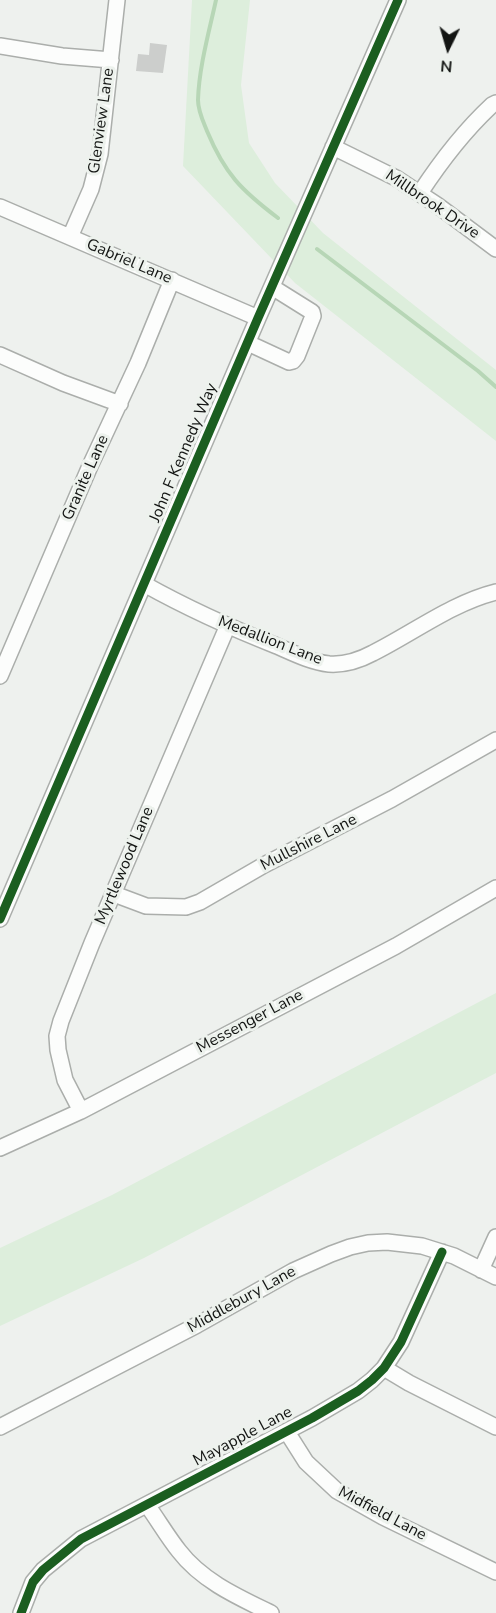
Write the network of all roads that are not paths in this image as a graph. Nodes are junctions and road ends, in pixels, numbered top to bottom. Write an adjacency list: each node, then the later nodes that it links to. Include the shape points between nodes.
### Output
1 (117, 0): 4 (street, Glenview Lane)
2 (398, 0): 6 (street, John F Kennedy Way)
3 (0, 46): 4 (street)
4 (111, 60): 9 (street, Glenview Lane, via 97,171)
5 (496, 103): 7 (street, via 469,127)
6 (333, 147): 7 (street, Millbrook Drive); 12 (street, John F Kennedy Way)
7 (420, 193): 10 (street, Millbrook Drive)
8 (0, 207): 9 (street, Gabriel Lane)
9 (70, 237): 11 (street, Gabriel Lane)
10 (496, 249)
11 (172, 280): 13 (street, Gabriel Lane); 16 (street, Granite Lane)
12 (272, 287): 13 (street, John F Kennedy Way); 14 (street, via 312,312 297,356 289,362)
13 (258, 318): 14 (street, John F Kennedy Way)
14 (248, 343): 17 (street, John F Kennedy Way)
15 (0, 355): 16 (street)
16 (120, 404): 20 (street, Granite Lane)
17 (144, 584): 19 (street, Medallion Lane); 24 (street, John F Kennedy Way)
18 (496, 592): 19 (street, Medallion Lane, via 465,603 372,653 343,663 313,660)
19 (228, 625): 23 (street, Myrtlewood Lane)
20 (0, 676)
21 (496, 740): 23 (street, Mullshire Lane, via 201,902 186,907 146,906)
22 (496, 888): 25 (street, Messenger Lane, via 396,946)
23 (114, 894): 25 (street, Myrtlewood Lane, via 57,1036 65,1080)
24 (1, 911)
25 (81, 1111): 26 (street, Messenger Lane)
26 (0, 1148)
27 (496, 1237): 29 (street)
28 (442, 1252): 29 (street, Middlebury Lane); 31 (street, Mayapple Lane, via 408,1329); 32 (street, Middlebury Lane, via 387,1242 368,1243 331,1254)
29 (481, 1270): 30 (street, Middlebury Lane)
30 (496, 1277)
31 (384, 1368): 33 (street); 34 (street, Mayapple Lane, via 358,1391)
32 (0, 1427)
33 (496, 1427)
34 (287, 1432): 35 (street, Mayapple Lane); 36 (street, Midfield Lane, via 306,1462 337,1491)
35 (147, 1505): 37 (street, Mayapple Lane, via 81,1539 43,1570 33,1582); 38 (street, via 178,1551 203,1575)
36 (496, 1572)
37 (21, 1613)
38 (271, 1613)

